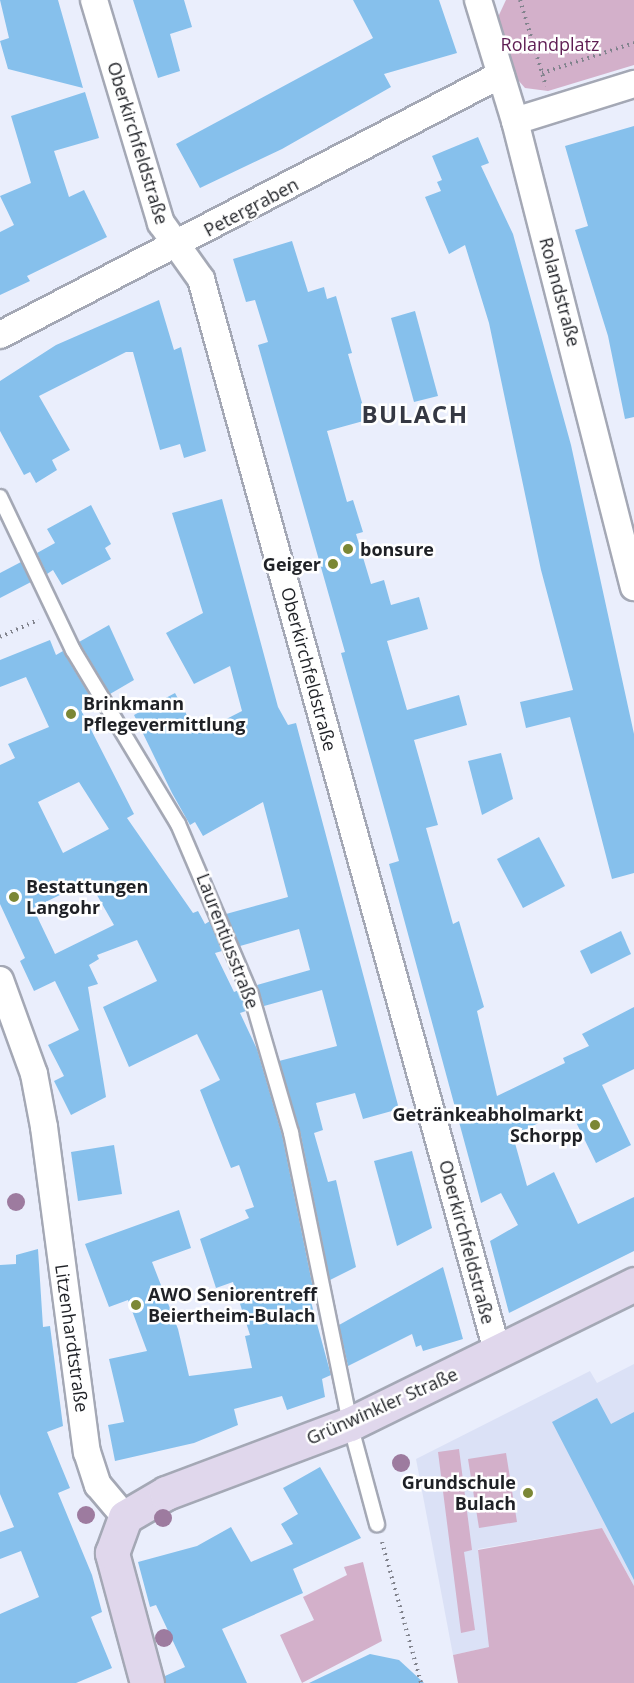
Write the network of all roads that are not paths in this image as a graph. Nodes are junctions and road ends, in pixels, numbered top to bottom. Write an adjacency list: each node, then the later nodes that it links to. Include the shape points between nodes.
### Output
1 (94, 0): 6 (street, Oberkirchfeldstraße, via 161,223)
2 (478, 0): 3 (street, Rolandstraße)
3 (500, 75): 5 (street, Rolandstraße); 6 (street, Petergraben)
4 (634, 84): 5 (street)
5 (514, 121): 9 (street, Rolandstraße)
6 (175, 248): 7 (street, Petergraben); 12 (street, Oberkirchfeldstraße, via 201,279)
7 (0, 335)
8 (0, 497): 13 (lane, Laurentiusstraße, via 54,612 178,824 250,995 291,1133)
9 (634, 587)
10 (0, 980): 14 (street, Litzenhardtstraße, via 34,1074 44,1127 87,1452 98,1485)
11 (634, 1284): 12 (street, Grünwinkler Straße)
12 (497, 1351): 13 (street, Grünwinkler Straße)
13 (350, 1424): 14 (street, Grünwinkler Straße, via 166,1493); 15 (lane, Laurentiusstraße)
14 (125, 1517): 16 (street, via 112,1553 113,1563)
15 (377, 1524)
16 (147, 1683)

